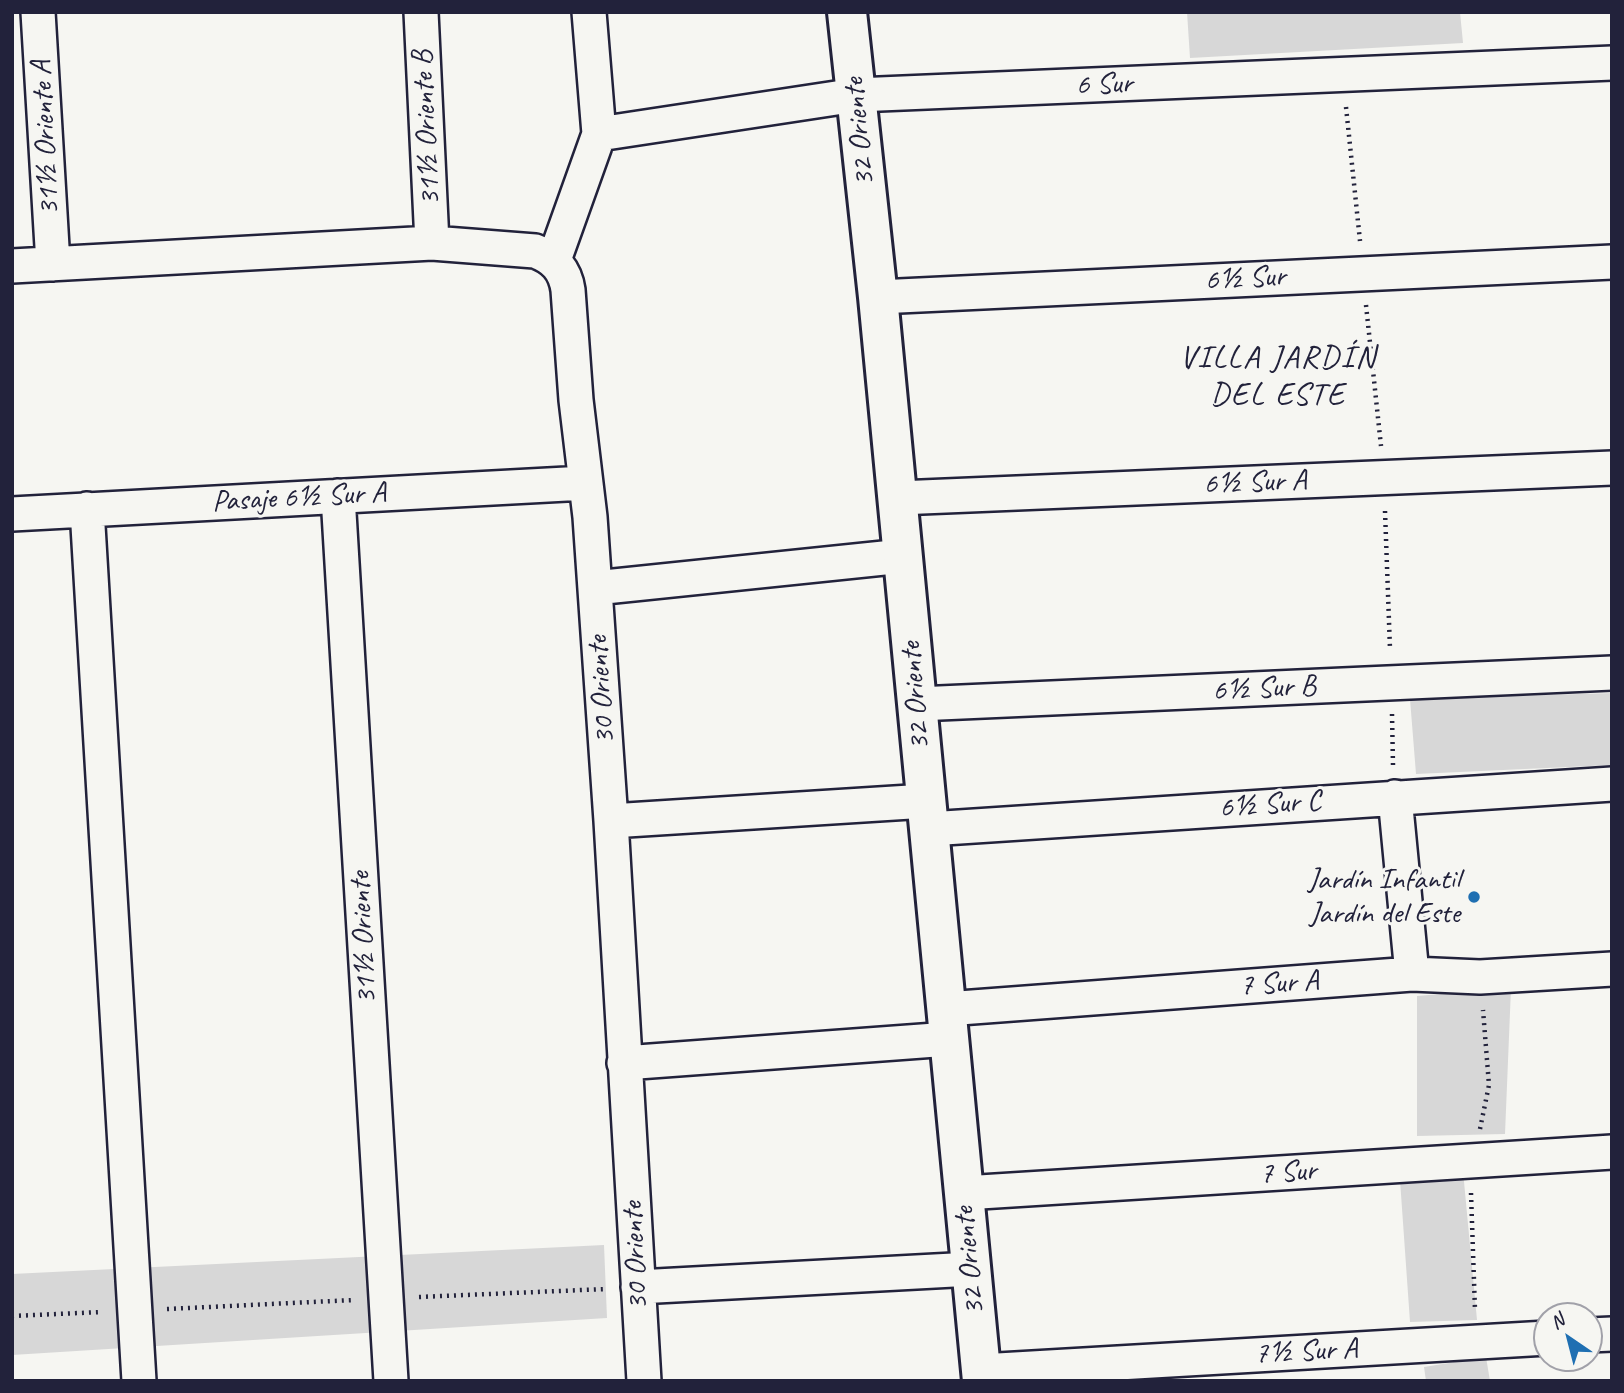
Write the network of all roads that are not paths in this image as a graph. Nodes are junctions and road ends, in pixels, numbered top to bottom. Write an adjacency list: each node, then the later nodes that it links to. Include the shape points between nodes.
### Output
1 (38, 12): 11 (street, 31½ Oriente A)
2 (421, 12): 8 (street, 31½ Oriente B)
3 (590, 12): 7 (street)
4 (847, 12): 6 (street, 32 Oriente)
5 (1612, 63): 6 (street, 6 Sur)
6 (856, 95): 7 (street, 6 Sur); 13 (street, 32 Oriente)
7 (598, 134): 9 (street)
8 (432, 243): 9 (street, via 535,251); 11 (street)
9 (554, 260): 15 (street, 30 Oriente, via 568,290)
10 (1612, 262): 13 (street, 6½ Sur)
11 (53, 264): 12 (street)
12 (12, 266)
13 (878, 297): 17 (street, 32 Oriente)
14 (1612, 468): 17 (street, 6½ Sur A)
15 (586, 483): 16 (street, Pasaje 6½ Sur A); 21 (street, 30 Oriente)
16 (338, 496): 18 (street, Pasaje 6½ Sur A); 39 (street, 31½ Oriente)
17 (898, 498): 20 (street, 32 Oriente)
18 (87, 509): 19 (street, Pasaje 6½ Sur A); 38 (street)
19 (12, 514)
20 (903, 556): 21 (street); 23 (street, 32 Oriente)
21 (595, 588): 27 (street, 30 Oriente)
22 (1612, 673): 23 (street, 6½ Sur B)
23 (917, 704): 26 (street, 32 Oriente)
24 (1612, 784): 25 (street, 6½ Sur C)
25 (1395, 797): 26 (street, 6½ Sur C); 29 (street)
26 (927, 815): 27 (street, 6½ Sur C); 30 (street, 32 Oriente)
27 (611, 821): 31 (street, 30 Oriente)
28 (1612, 969): 29 (street, 7 Sur A, via 1480,977)
29 (1412, 974): 30 (street, 7 Sur A)
30 (948, 1024): 31 (street, 7 Sur A); 33 (street, 32 Oriente)
31 (624, 1063): 35 (street, 30 Oriente)
32 (1612, 1152): 33 (street, 7 Sur)
33 (964, 1193): 34 (street, 32 Oriente)
34 (972, 1269): 35 (street); 37 (street, 32 Oriente)
35 (638, 1287): 40 (street, 30 Oriente)
36 (1533, 1339): 37 (street, 7½ Sur A)
37 (981, 1376)
38 (139, 1381)
39 (391, 1381)
40 (643, 1381)

